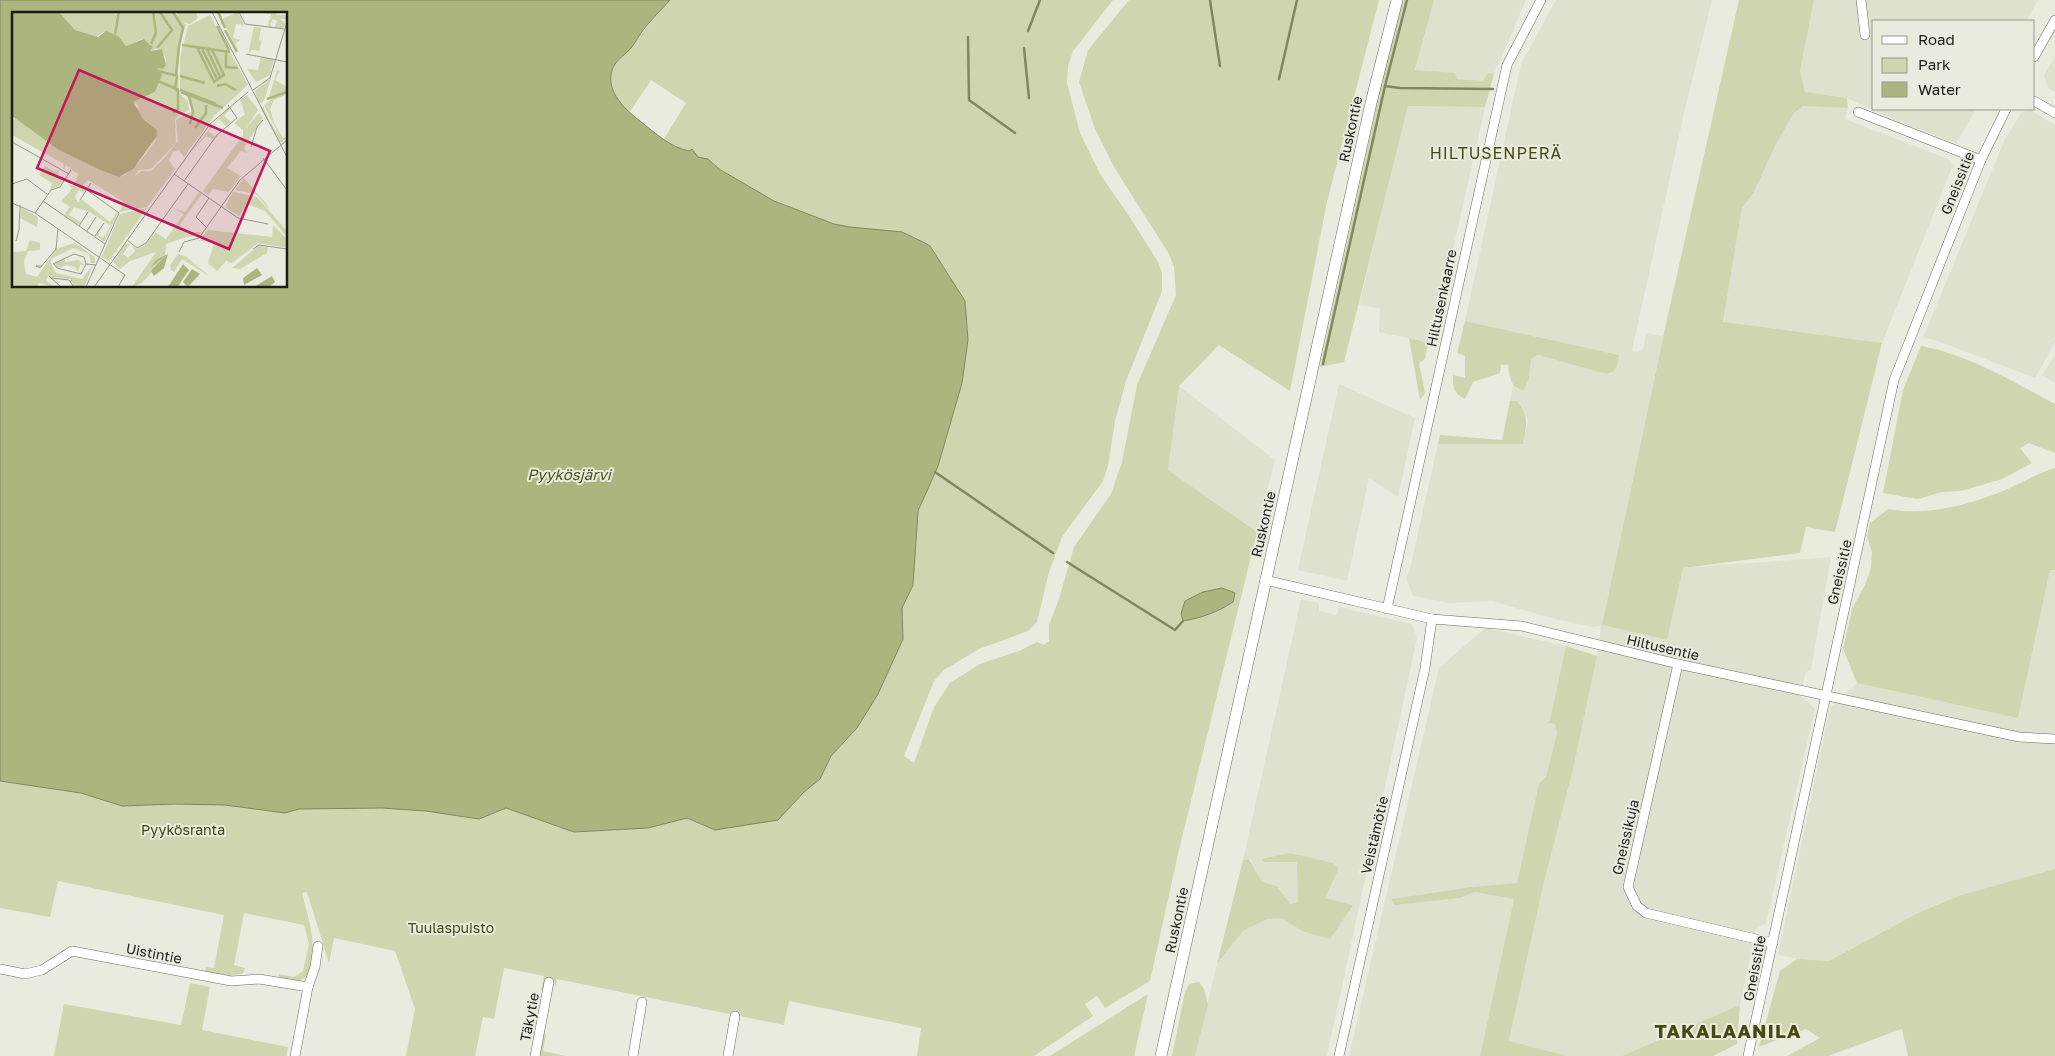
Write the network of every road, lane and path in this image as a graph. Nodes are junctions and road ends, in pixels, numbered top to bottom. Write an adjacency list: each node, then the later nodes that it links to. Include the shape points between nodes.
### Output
1 (1397, 0): 12 (main road, Ruskontie)
2 (1541, 0): 13 (street, Hiltusenkaarre, via 1507,66)
3 (1861, 0): 5 (street)
4 (2055, 20): 6 (street)
5 (1865, 35)
6 (2035, 55)
7 (2035, 102): 10 (street)
8 (2006, 110): 11 (street, Gneissitie)
9 (1858, 112): 11 (street)
10 (2055, 113)
11 (1981, 160): 16 (street, Gneissitie, via 1894,380)
12 (1265, 580): 13 (street, Hiltusentie); 29 (main road, Ruskontie)
13 (1387, 609): 14 (street, Hiltusentie)
14 (1432, 619): 15 (street, Hiltusentie, via 1521,626); 30 (street, Veistämötie, via 1425,668)
15 (1678, 664): 16 (street, Hiltusentie); 18 (street, Gneissikuja, via 1628,887 1637,906 1646,912)
16 (1825, 695): 17 (street, Hiltusentie, via 2019,737); 18 (street, Gneissitie)
17 (2055, 739)
18 (1773, 942): 31 (street, Gneissitie)
19 (318, 946): 22 (street)
20 (0, 969): 22 (street, Uistintie, via 25,974 42,970 72,951 231,981 259,979)
21 (549, 982): 26 (street, Täkytie)
22 (308, 987): 25 (street)
23 (642, 1002): 27 (street)
24 (735, 1016): 28 (street)
25 (295, 1056)
26 (535, 1056)
27 (632, 1056)
28 (728, 1056)
29 (1161, 1056)
30 (1339, 1056)
31 (1748, 1056)

